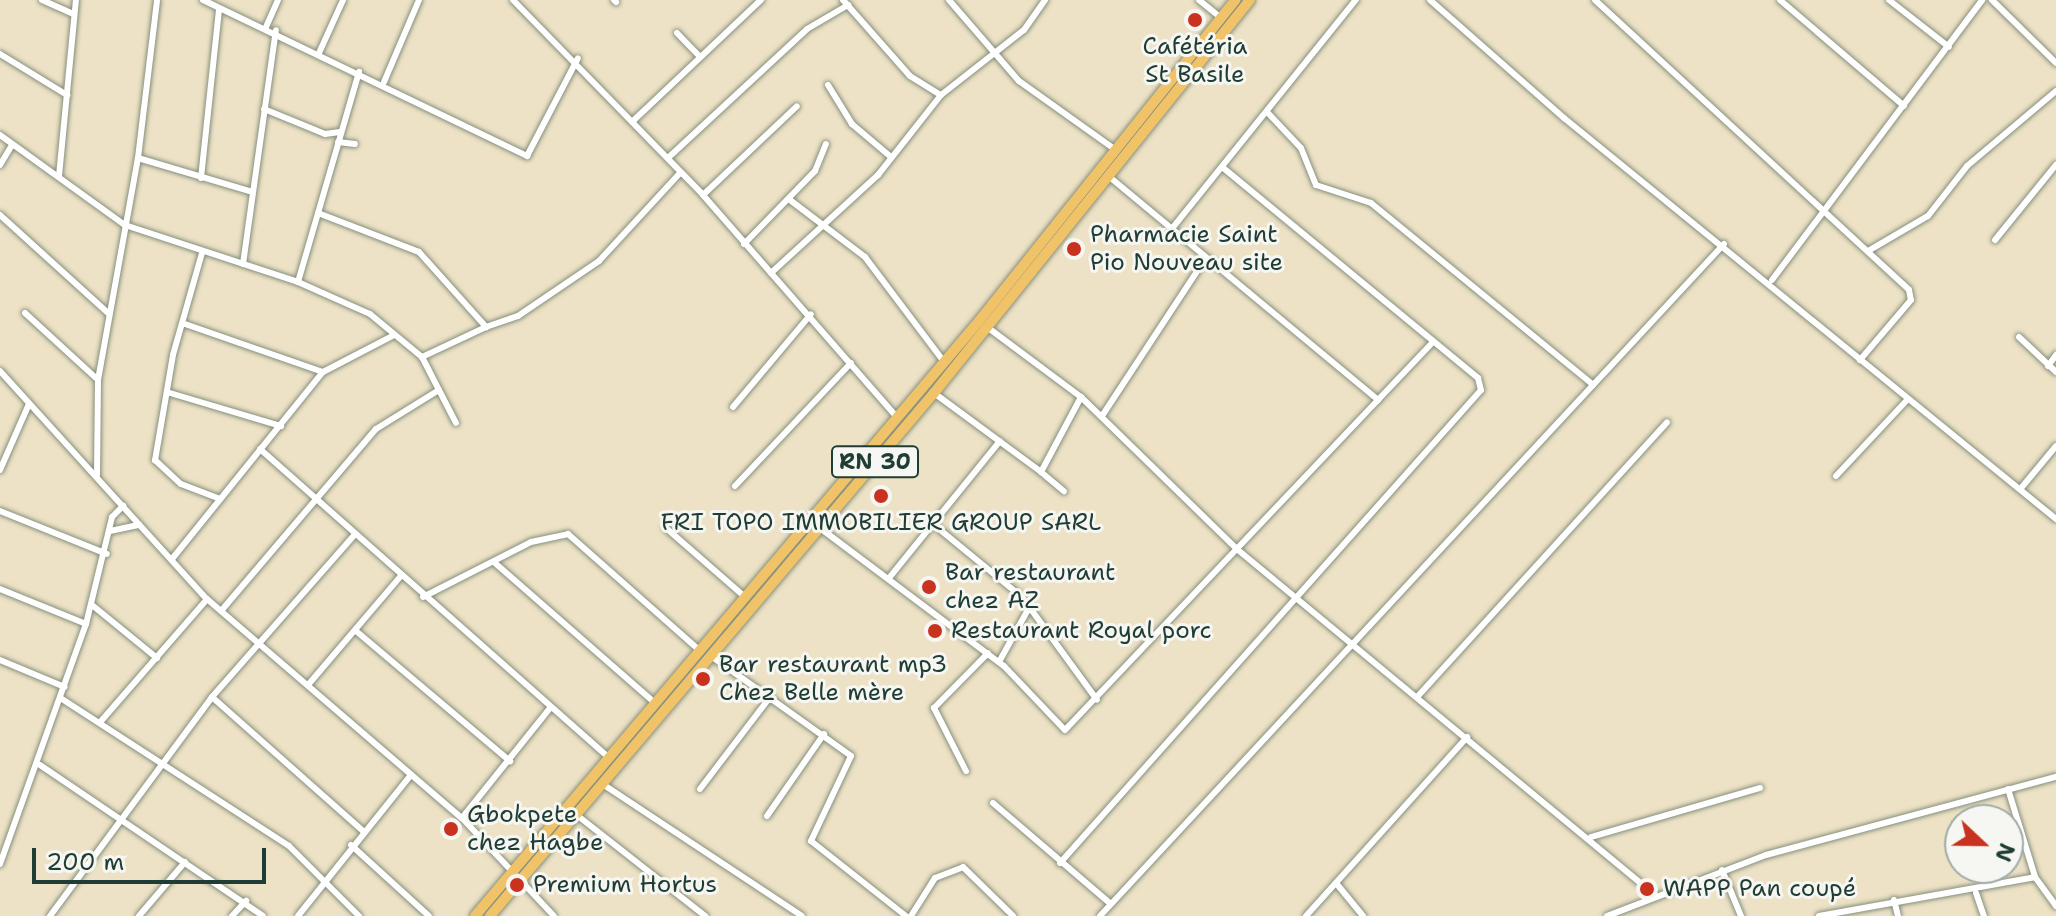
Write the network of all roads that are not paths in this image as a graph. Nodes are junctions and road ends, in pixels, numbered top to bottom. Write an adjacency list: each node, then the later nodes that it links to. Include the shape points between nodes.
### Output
1 (42, 0): 25 (street)
2 (76, 0): 25 (street)
3 (157, 0): 58 (street)
4 (203, 0): 24 (street)
5 (278, 0): 27 (street)
6 (343, 0): 32 (street)
7 (419, 0): 38 (street)
8 (513, 0): 35 (street)
9 (761, 0): 34 (street)
10 (949, 0): 31 (street)
11 (1045, 0): 31 (street, via 1024,30)
12 (1199, 0): 26 (street)
13 (1235, 0): 26 (main road, RN 30)
14 (1250, 0): 65 (main road, RN 30 / RN 30)
15 (1356, 0): 46 (street)
16 (1430, 0): 23 (street)
17 (1595, 0): 70 (street)
18 (1780, 0): 44 (street)
19 (1889, 0): 30 (street)
20 (1982, 0): 30 (street)
21 (1992, 0): 36 (street)
22 (846, 3): 42 (street, via 910,76); 56 (street, via 807,29)
23 (1441, 3): 77 (street, via 1564,118)
24 (219, 9): 27 (street); 64 (street)
25 (74, 14): 41 (street)
26 (1221, 18): 55 (main road, RN 30)
27 (266, 27): 28 (street)
28 (276, 30): 32 (street); 45 (street)
29 (677, 33): 34 (street)
30 (1949, 47): 44 (street)
31 (990, 50): 42 (street); 55 (street, via 1019,81)
32 (319, 53): 37 (street)
33 (0, 54): 41 (street)
34 (699, 56): 47 (street)
35 (578, 58): 38 (street, via 527,156); 47 (street)
36 (2055, 59)
37 (359, 72): 38 (street); 48 (street)
38 (384, 82)
39 (828, 85): 57 (street, via 852,124)
40 (2056, 91): 78 (street, via 1967,166 1928,216)
41 (67, 95): 63 (street)
42 (941, 95): 57 (street)
43 (797, 106): 67 (street)
44 (1904, 106): 70 (street)
45 (264, 109): 49 (street); 66 (street)
46 (1268, 113): 61 (street); 104 (street, via 1301,148 1316,185 1371,203)
47 (634, 120): 56 (street)
48 (340, 132): 49 (street); 54 (street)
49 (325, 134): 54 (street)
50 (0, 135): 53 (street)
51 (355, 144): 54 (street)
52 (826, 144): 68 (street, via 822,161)
53 (12, 145): 59 (street); 63 (street)
54 (337, 146): 69 (street)
55 (1117, 151): 97 (main road, RN 30)
56 (669, 157): 62 (street)
57 (891, 157): 72 (street, via 852,202)
58 (138, 158): 64 (street); 73 (street)
59 (0, 165)
60 (2056, 165): 75 (street)
61 (1223, 168): 74 (street); 93 (street)
62 (680, 173): 67 (street); 89 (street, via 599,261 518,316)
63 (59, 176): 73 (street)
64 (201, 178): 66 (street)
65 (1112, 179): 74 (street); 90 (main road, RN 30 / RN 30)
66 (253, 192): 81 (street)
67 (703, 195): 76 (street)
68 (790, 200): 72 (street); 76 (street)
69 (318, 213): 84 (street); 89 (street, via 419,252)
70 (1826, 213): 78 (street); 83 (street)
71 (0, 215): 86 (street)
72 (822, 222): 82 (street); 97 (street, via 865,257)
73 (125, 225): 79 (street); 86 (street)
74 (1170, 231): 80 (street)
75 (1995, 240)
76 (744, 244): 82 (street)
77 (1724, 244): 83 (street); 104 (street)
78 (1868, 251): 96 (street, via 1911,295)
79 (202, 253): 81 (street); 88 (street)
80 (1205, 259): 109 (street); 113 (street)
81 (243, 264): 84 (street)
82 (771, 273): 87 (street)
83 (1772, 280): 96 (street)
84 (298, 282): 91 (street, via 361,309)
85 (25, 313): 103 (street)
86 (109, 314): 103 (street)
87 (811, 314): 98 (street); 112 (street)
88 (185, 324): 101 (street); 106 (street)
89 (486, 327): 95 (street)
90 (987, 327): 107 (main road, RN 30 / RN 30); 108 (street)
91 (394, 335): 95 (street); 101 (street)
92 (2019, 337): 99 (street)
93 (1432, 343): 109 (street); 148 (street, via 1478,378 1481,390)
94 (2056, 355): 99 (street)
95 (422, 357): 105 (street)
96 (1860, 360): 110 (street)
97 (944, 362): 114 (main road, RN 30)
98 (851, 363): 114 (street); 125 (street)
99 (2048, 366): 102 (street)
100 (0, 371): 111 (street)
101 (323, 372): 117 (street)
102 (2056, 372)
103 (98, 380): 123 (street)
104 (1593, 385): 156 (street)
105 (439, 390): 116 (street); 129 (street, via 376,429)
106 (170, 393): 117 (street); 128 (street, via 155,460 181,484)
107 (934, 393): 118 (street); 136 (main road, RN 30 / RN 30)
108 (1081, 397): 113 (street); 122 (street)
109 (1378, 400): 139 (street)
110 (1907, 400): 124 (street); 126 (street)
111 (29, 404): 121 (street); 123 (street)
112 (733, 407)
113 (1102, 416): 139 (street)
114 (897, 417): 146 (main road, RN 30)
115 (1667, 422): 165 (street)
116 (456, 423)
117 (281, 426): 120 (street)
118 (1000, 441): 122 (street); 133 (street)
119 (2056, 446): 126 (street)
120 (260, 449): 128 (street); 129 (street)
121 (0, 470)
122 (1041, 472): 127 (street)
123 (97, 475): 130 (street)
124 (1836, 476)
125 (735, 486)
126 (2022, 487): 132 (street)
127 (1064, 491)
128 (220, 499): 141 (street)
129 (317, 500): 138 (street); 152 (street)
130 (123, 506): 134 (street); 137 (street)
131 (0, 511): 140 (street)
132 (2056, 519)
133 (933, 524): 144 (street); 151 (street)
134 (139, 525): 137 (street); 141 (street)
135 (666, 528): 146 (street)
136 (820, 528): 144 (street); 159 (main road, RN 30 / RN 30)
137 (110, 531): 140 (street)
138 (355, 534): 143 (street); 155 (street)
139 (1238, 550): 148 (street); 169 (street)
140 (107, 554): 150 (street)
141 (172, 559): 149 (street)
142 (495, 563): 147 (street); 157 (street, via 531,542 568,534); 170 (street)
143 (400, 577): 147 (street); 154 (street)
144 (889, 578): 158 (street)
145 (0, 589): 153 (street)
146 (744, 596): 157 (main road, RN 30)
147 (423, 597): 171 (street)
148 (1296, 597): 156 (street); 197 (street)
149 (207, 599): 152 (street); 160 (street)
150 (92, 605): 153 (street); 160 (street)
151 (1030, 606): 162 (street); 169 (street)
152 (221, 611): 155 (street)
153 (86, 624): 164 (street)
154 (356, 631): 163 (street); 176 (street)
155 (262, 644): 163 (street); 166 (street)
156 (1357, 645): 165 (street); 208 (street)
157 (699, 650): 170 (main road, RN 30)
158 (988, 653): 162 (street); 179 (street, via 934,708)
159 (711, 656): 167 (street); 182 (main road, RN 30 / RN 30)
160 (157, 658): 172 (street)
161 (0, 660): 164 (street)
162 (999, 662): 169 (street, via 1062,730)
163 (308, 685): 180 (street)
164 (65, 687): 168 (street)
165 (1418, 696): 174 (street)
166 (212, 697): 177 (street); 191 (street)
167 (770, 697): 173 (street); 184 (street)
168 (62, 699): 172 (street); 178 (street)
169 (1097, 700)
170 (655, 703): 175 (main road, RN 30)
171 (550, 708): 175 (street); 176 (street)
172 (102, 720): 177 (street)
173 (824, 734): 188 (street); 222 (street, via 851,756 850,767 811,841)
174 (1467, 737): 192 (street); 203 (street)
175 (609, 758): 200 (main road, RN 30)
176 (510, 761): 189 (street)
177 (163, 764): 190 (street); 202 (street, via 283,841)
178 (40, 765): 190 (street); 194 (street)
179 (966, 771)
180 (411, 775): 189 (street); 191 (street)
181 (2056, 777): 185 (street)
182 (604, 785): 187 (main road, RN 30 / RN 30); 221 (street)
183 (1760, 788): 192 (street)
184 (700, 789)
185 (2008, 789): 199 (street); 201 (street)
186 (993, 803): 197 (street)
187 (578, 816): 200 (main road, RN 30 / RN 30); 220 (street)
188 (767, 816)
189 (462, 818): 200 (street)
190 (123, 823): 196 (street); 210 (street)
191 (363, 831): 195 (street)
192 (1591, 837): 205 (street)
193 (0, 841): 194 (street)
194 (8, 844): 198 (street)
195 (351, 845): 202 (street); 216 (street)
196 (185, 862): 207 (street); 211 (street)
197 (1060, 863): 208 (street)
198 (0, 864)
199 (1722, 870): 205 (street); 228 (street)
200 (518, 875): 217 (main road, RN 30); 218 (main road, RN 30 / RN 30); 219 (street)
201 (2035, 877): 204 (street); 209 (street)
202 (322, 879): 214 (street); 215 (street)
203 (1336, 883): 225 (street); 226 (street)
204 (1976, 893): 206 (street); 231 (street)
205 (1655, 895): 227 (street)
206 (1894, 900): 229 (street); 230 (street)
207 (246, 901): 212 (street); 213 (street)
208 (1111, 904): 224 (street)
209 (2056, 906)
210 (50, 916)
211 (139, 916)
212 (232, 916)
213 (263, 916)
214 (298, 916)
215 (359, 916)
216 (429, 916)
217 (475, 916)
218 (490, 916)
219 (554, 916)
220 (705, 916)
221 (802, 916)
222 (909, 916): 223 (street, via 935,878 963,867)
223 (1013, 916)
224 (1100, 916)
225 (1306, 916)
226 (1363, 916)
227 (1607, 916)
228 (1741, 916)
229 (1819, 916)
230 (1898, 916)
231 (1984, 916)

